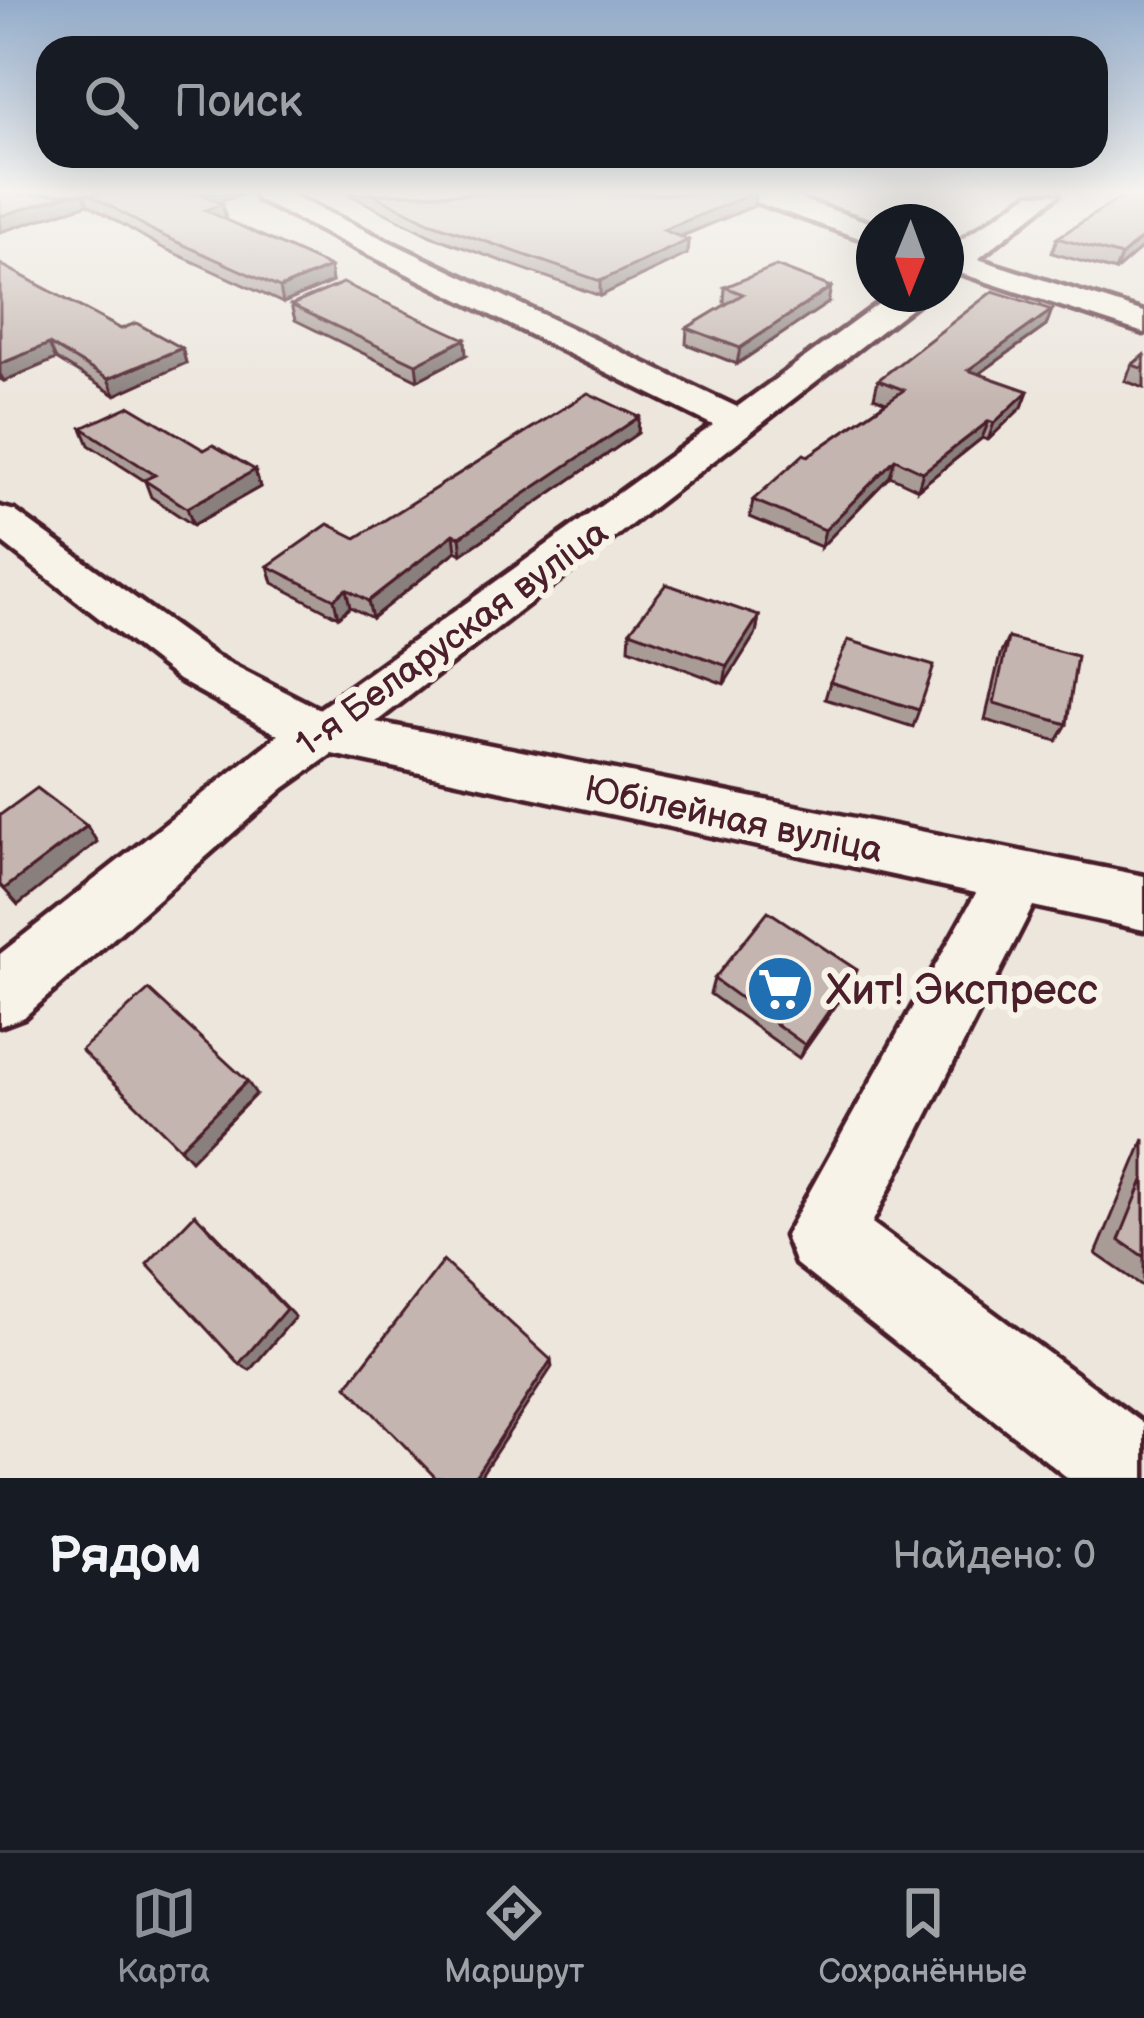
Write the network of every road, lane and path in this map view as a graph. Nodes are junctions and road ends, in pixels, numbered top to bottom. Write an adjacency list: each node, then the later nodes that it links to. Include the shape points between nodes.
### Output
1 (410, 263): 5 (street)
2 (964, 269): 4 (street)
3 (889, 312): 5 (street, 1-я Беларуская вуліца)
4 (1144, 323)
5 (740, 423): 7 (street, 1-я Беларуская вуліца)
6 (0, 520): 7 (street, Юбілейная вуліца, via 216,680)
7 (324, 732): 8 (street, Юбілейная вуліца); 10 (street, 1-я Беларуская вуліца, via 264,772)
8 (1017, 877): 9 (street, Юбілейная вуліца); 11 (street, via 824,1236)
9 (1144, 903)
10 (0, 995)
11 (1141, 1478)

